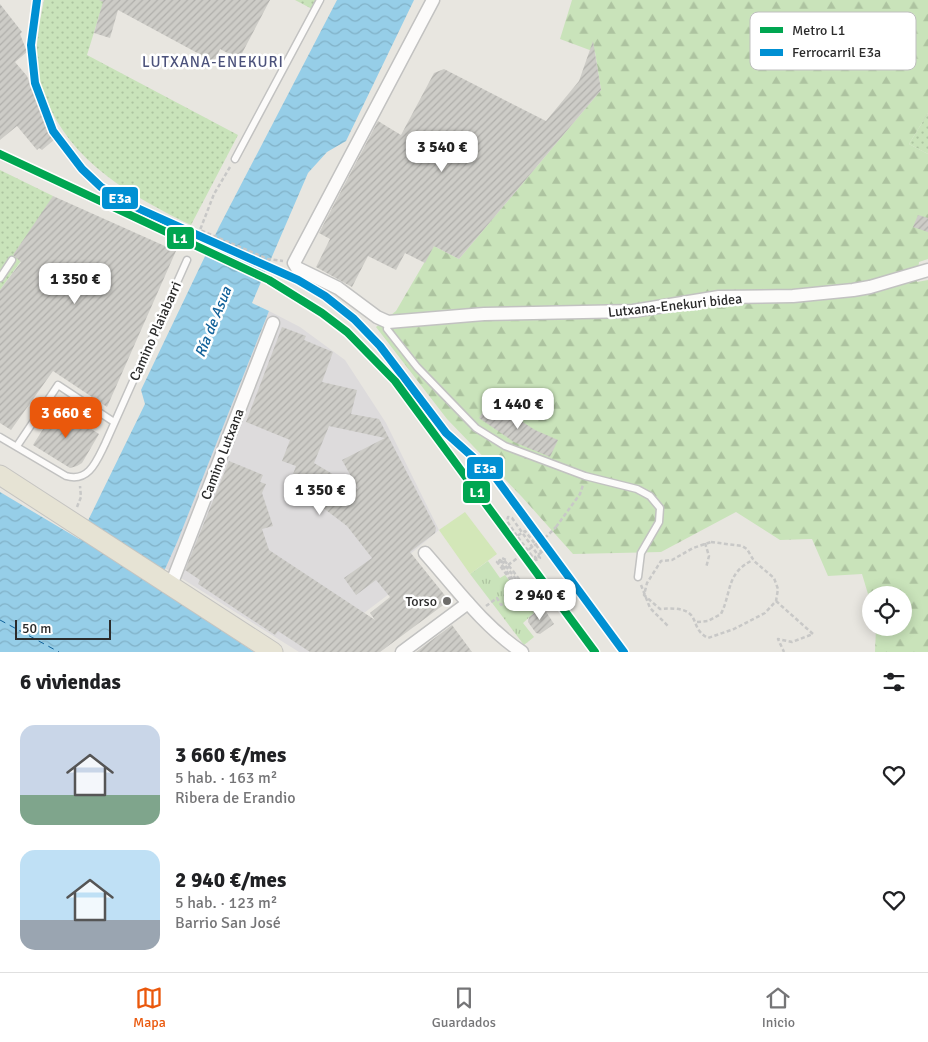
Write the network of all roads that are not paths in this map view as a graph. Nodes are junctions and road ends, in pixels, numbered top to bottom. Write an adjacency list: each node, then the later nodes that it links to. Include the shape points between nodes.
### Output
1 (320, 0): 3 (lane)
2 (433, 0): 8 (street, via 294,263 297,268 338,288)
3 (234, 159)
4 (12, 260): 7 (lane)
5 (187, 260): 10 (lane, Camino Plaiabarri)
6 (928, 270): 8 (street, Lutxana-Enekuri bidea, via 870,287 792,296 719,297 633,311 493,314)
7 (0, 278)
8 (388, 322): 15 (lane, via 387,329 418,367 476,428 505,446 650,496 660,508 659,522 641,553)
9 (274, 324): 16 (street, Camino Lutxana)
10 (114, 422): 12 (lane, Camino Plaiabarri, via 95,464 79,477 66,476); 12 (lane, via 58,385)
11 (0, 436): 12 (lane)
12 (17, 446)
13 (0, 474): 16 (main road)
14 (425, 553): 17 (street)
15 (638, 577)
16 (166, 582): 18 (main road)
17 (472, 608): 19 (street); 20 (street)
18 (273, 652)
19 (402, 652)
20 (522, 652)

